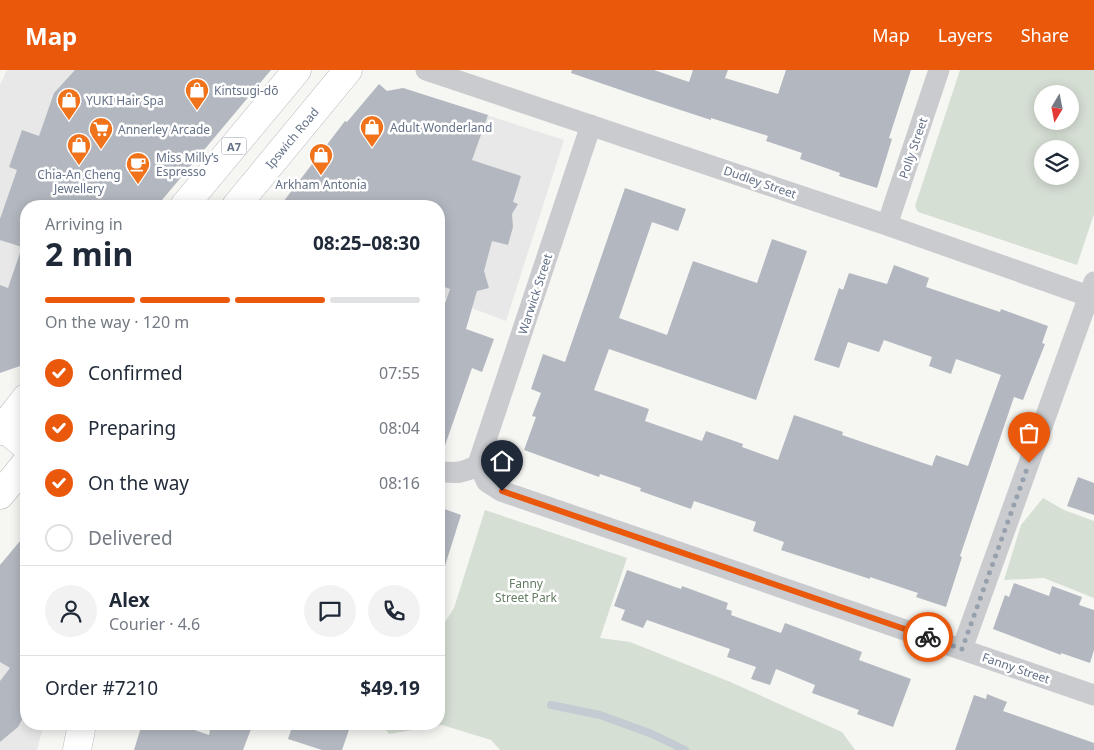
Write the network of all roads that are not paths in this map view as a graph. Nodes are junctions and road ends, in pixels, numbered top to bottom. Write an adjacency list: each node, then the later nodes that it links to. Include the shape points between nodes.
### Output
1 (297, 70): 6 (main road, A7)
2 (348, 70): 7 (main road, Ipswich Road)
3 (426, 70): 5 (street, Dudley Street)
4 (939, 70): 8 (street, Polly Street)
5 (590, 125): 8 (street, Dudley Street); 13 (street, Warwick Street)
6 (189, 200)
7 (241, 200)
8 (888, 225): 9 (street, Dudley Street)
9 (1092, 293): 17 (street)
10 (20, 405): 11 (main road)
11 (1, 427): 12 (main road)
12 (20, 441)
13 (478, 464): 15 (street, via 462,472); 17 (street, Fanny Street, via 488,482 502,491)
14 (20, 470): 16 (main road)
15 (445, 472)
16 (0, 495)
17 (962, 649): 18 (street, Fanny Street)
18 (1094, 695)
19 (81, 730): 20 (main road)
20 (77, 750)

